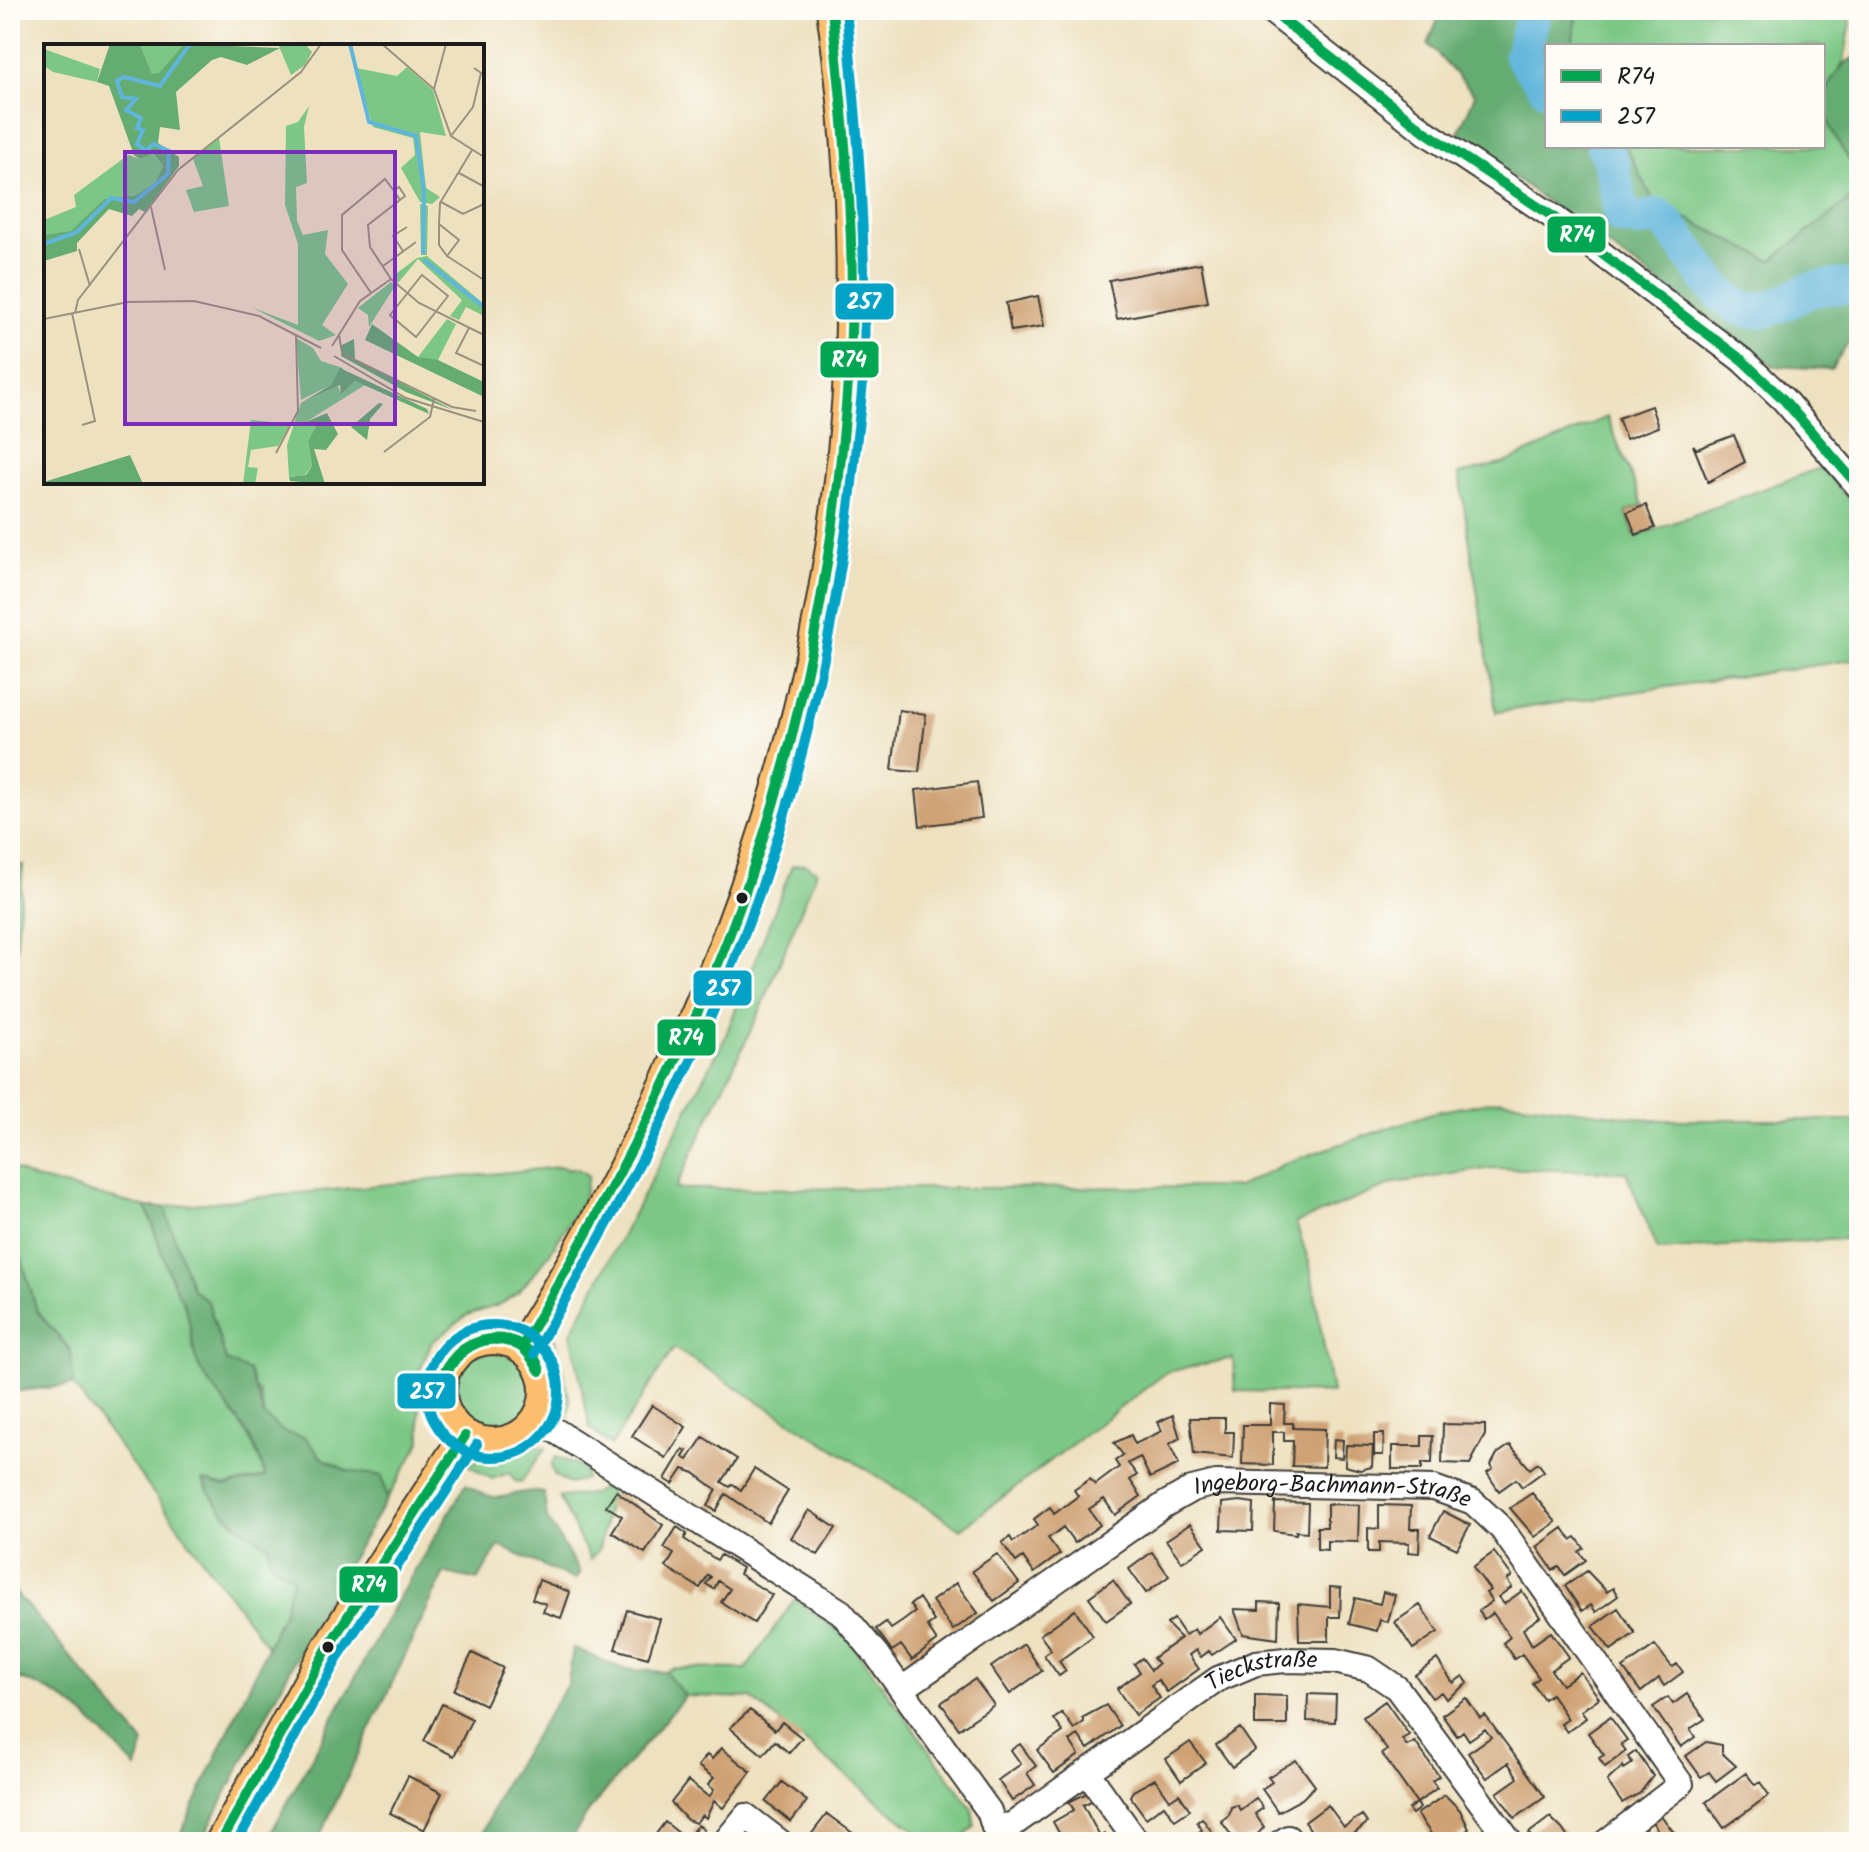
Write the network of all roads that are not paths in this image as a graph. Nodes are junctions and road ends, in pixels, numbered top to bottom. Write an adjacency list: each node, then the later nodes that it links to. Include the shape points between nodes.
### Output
1 (832, 10): 4 (main road, via 848,170 851,328 842,473 808,681 756,864 701,1007 602,1210)
2 (1270, 10): 3 (street, via 1427,133 1552,216 1742,360)
3 (1859, 487)
4 (522, 1347): 5 (main road, via 534,1358 545,1388); 6 (main road, via 506,1340 482,1340 459,1350 448,1362 440,1394 444,1410)
5 (537, 1419): 6 (main road, via 513,1440 480,1442); 7 (street, via 841,1612)
6 (465, 1436): 10 (main road, via 328,1647)
7 (902, 1689): 9 (street, via 989,1811); 17 (street, Ingeborg-Bachmann-Straße, via 1192,1489 1216,1483 1434,1488 1473,1502 1502,1529 1681,1784)
8 (1087, 1772): 9 (street, Tieckstraße); 13 (street); 16 (street, Tieckstraße, via 1218,1679 1256,1663 1335,1661 1369,1669 1397,1688)
9 (990, 1835)
10 (221, 1842)
11 (725, 1842): 12 (street, via 746,1816)
12 (780, 1842)
13 (1137, 1842)
14 (1282, 1842): 15 (street)
15 (1290, 1842)
16 (1510, 1842)
17 (1606, 1842)

